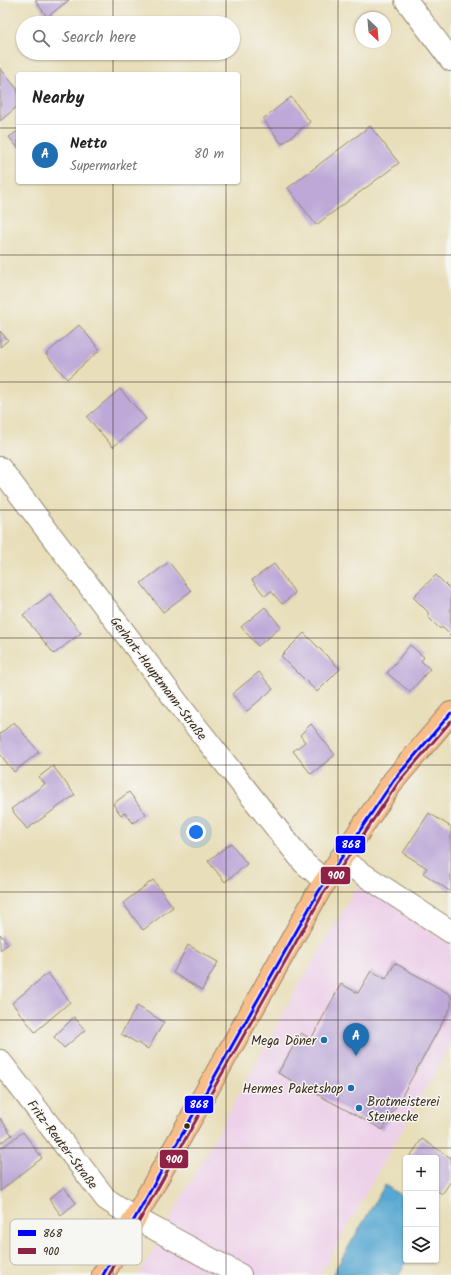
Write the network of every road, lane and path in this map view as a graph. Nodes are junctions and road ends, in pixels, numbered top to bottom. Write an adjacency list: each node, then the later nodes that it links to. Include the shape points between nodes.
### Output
1 (406, 0): 2 (street)
2 (451, 60)
3 (0, 468): 6 (street, Gerhart-Hauptmann-Straße, via 188,716 304,863)
4 (451, 713): 5 (main road, via 394,780)
5 (340, 858): 6 (main road); 7 (street)
6 (325, 881): 9 (main road)
7 (451, 932)
8 (0, 1061): 9 (street, Fritz-Reuter-Straße, via 95,1188 112,1204)
9 (135, 1218)
10 (142, 1222): 13 (street, Fritz-Reuter-Straße)
11 (109, 1265): 12 (main road)
12 (103, 1275)
13 (240, 1275)

